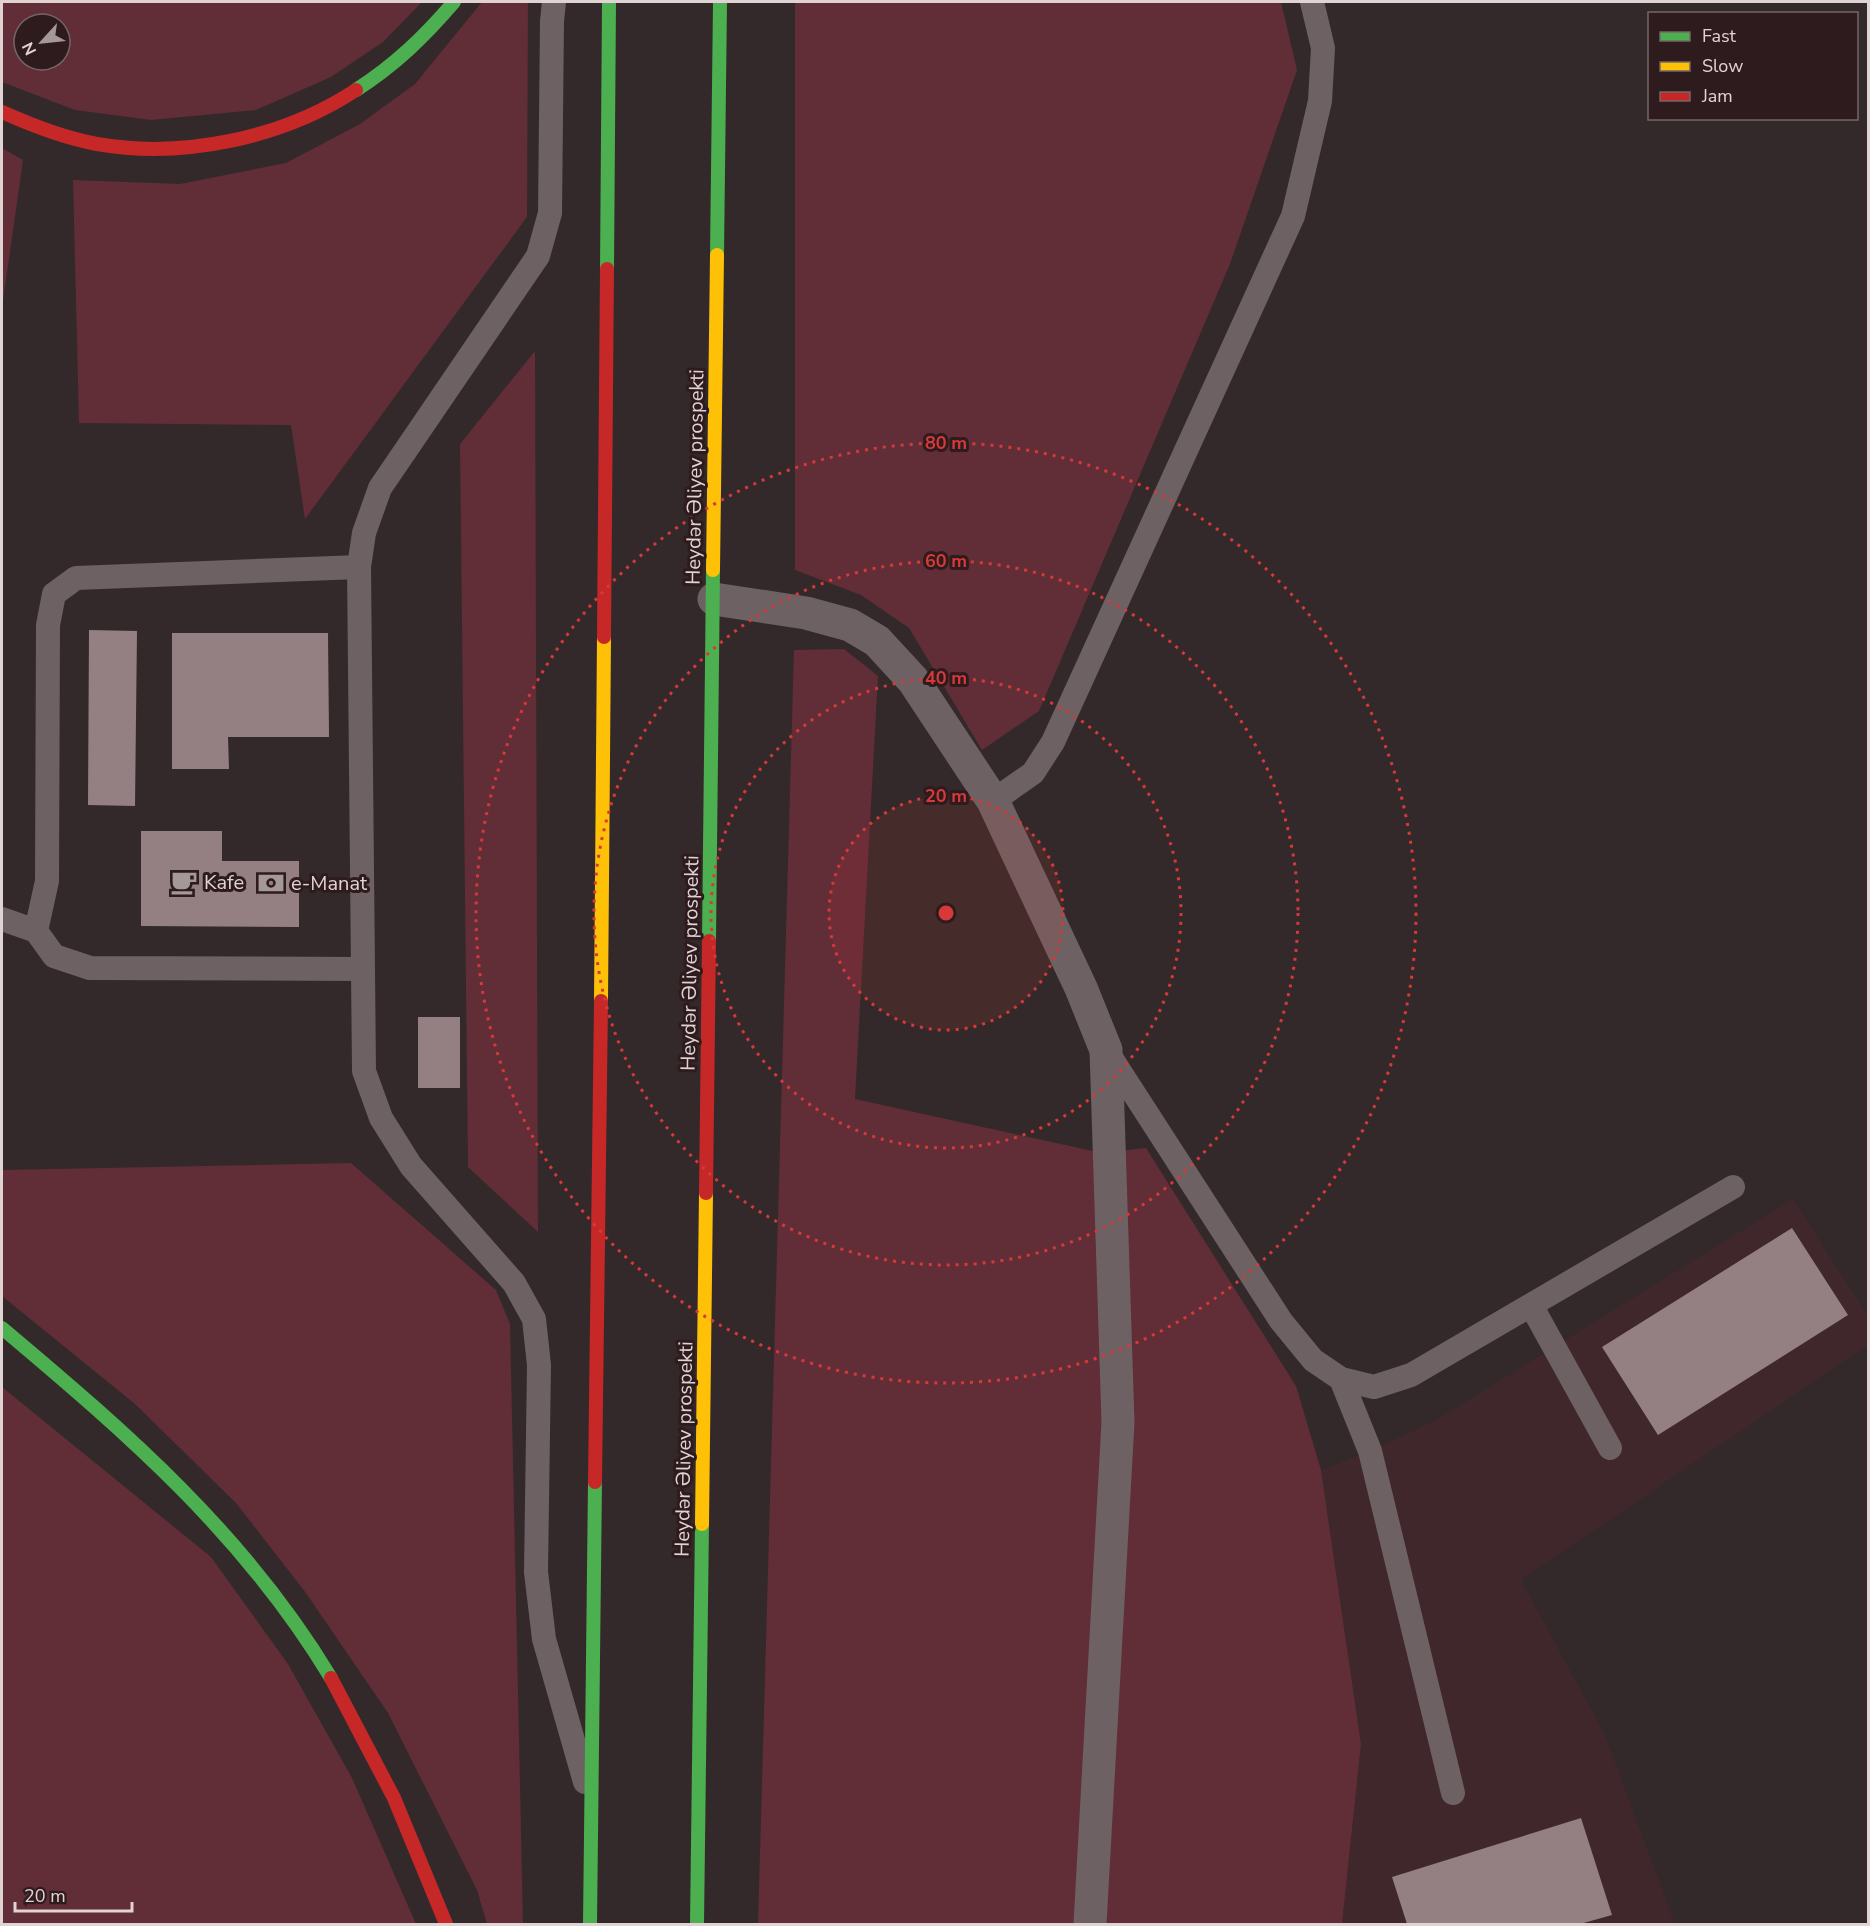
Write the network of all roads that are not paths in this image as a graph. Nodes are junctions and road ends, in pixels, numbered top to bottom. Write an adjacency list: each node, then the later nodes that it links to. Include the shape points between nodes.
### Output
1 (454, 2): 6 (main road, via 432,29 367,86 288,125 201,144 111,146 57,134)
2 (554, 2): 7 (lane, via 550,213 538,256 381,488 364,533)
3 (609, 2): 20 (main road)
4 (720, 2): 8 (main road, Heydər Əliyev prospekti)
5 (1312, 2): 9 (lane, via 1323,48 1320,101 1293,216 1053,742 1033,773)
6 (2, 112)
7 (359, 567): 11 (lane, via 76,578 54,594 48,625 47,881); 12 (lane)
8 (714, 599): 9 (street, via 817,616 850,625 877,641 913,680); 23 (main road, Heydər Əliyev prospekti)
9 (993, 801): 13 (street)
10 (2, 919): 11 (lane)
11 (36, 931): 12 (lane, via 54,956 90,968)
12 (362, 969): 20 (lane, via 363,1071 381,1118 411,1166 514,1283 534,1319 539,1365 536,1572 544,1640)
13 (1106, 1050): 17 (lane, via 1281,1321 1313,1360); 24 (street, via 1118,1422)
14 (1733, 1187): 15 (lane)
15 (1531, 1305): 17 (lane, via 1411,1375 1374,1388); 18 (lane)
16 (2, 1328): 21 (main road, via 148,1454 215,1522 280,1601 337,1689 380,1769)
17 (1341, 1379): 19 (lane, via 1370,1451)
18 (1610, 1448)
19 (1453, 1793)
20 (591, 1805): 22 (main road)
21 (446, 1924)
22 (590, 1924)
23 (697, 1924)
24 (1090, 1924)

